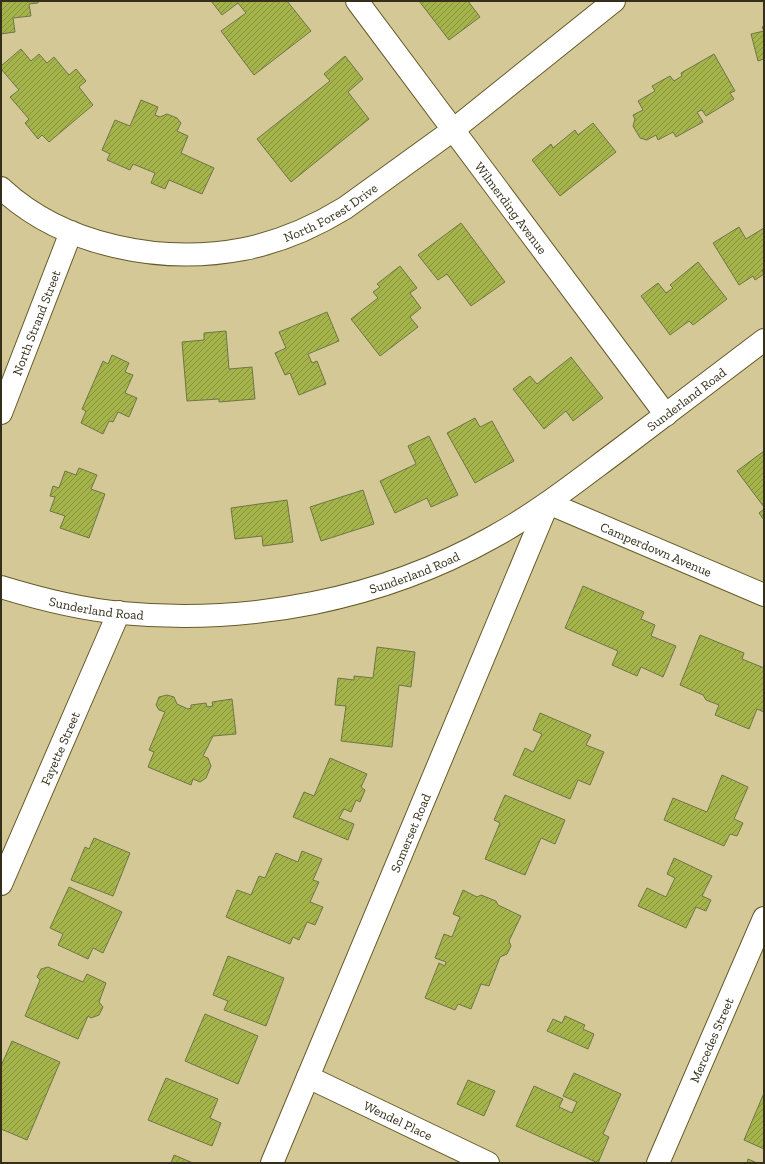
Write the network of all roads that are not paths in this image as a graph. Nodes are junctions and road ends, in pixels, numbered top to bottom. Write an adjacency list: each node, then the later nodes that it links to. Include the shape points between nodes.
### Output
1 (357, 1): 3 (street, Wilmerding Avenue)
2 (614, 1): 3 (street, North Forest Drive)
3 (453, 130): 5 (street, North Forest Drive, via 330,217 288,236 244,249 199,255 158,254 113,246); 8 (street, Wilmerding Avenue)
4 (1, 188): 5 (street, North Forest Drive, via 42,218)
5 (71, 232): 7 (street, North Strand Street)
6 (764, 340): 8 (street, Sunderland Road)
7 (1, 413)
8 (666, 415): 9 (street, Sunderland Road)
9 (548, 503): 11 (street, Camperdown Avenue); 12 (street, Sunderland Road, via 493,537 444,562 382,585 318,602 252,613 175,616); 15 (street, Somerset Road)
10 (1, 587): 12 (street, Sunderland Road, via 44,600)
11 (764, 594)
12 (119, 612): 13 (street, Fayette Street)
13 (1, 884)
14 (764, 918): 18 (street, Mercedes Street)
15 (308, 1077): 16 (street, Somerset Road); 17 (street, Wendel Place)
16 (272, 1163)
17 (488, 1163)
18 (658, 1163)

